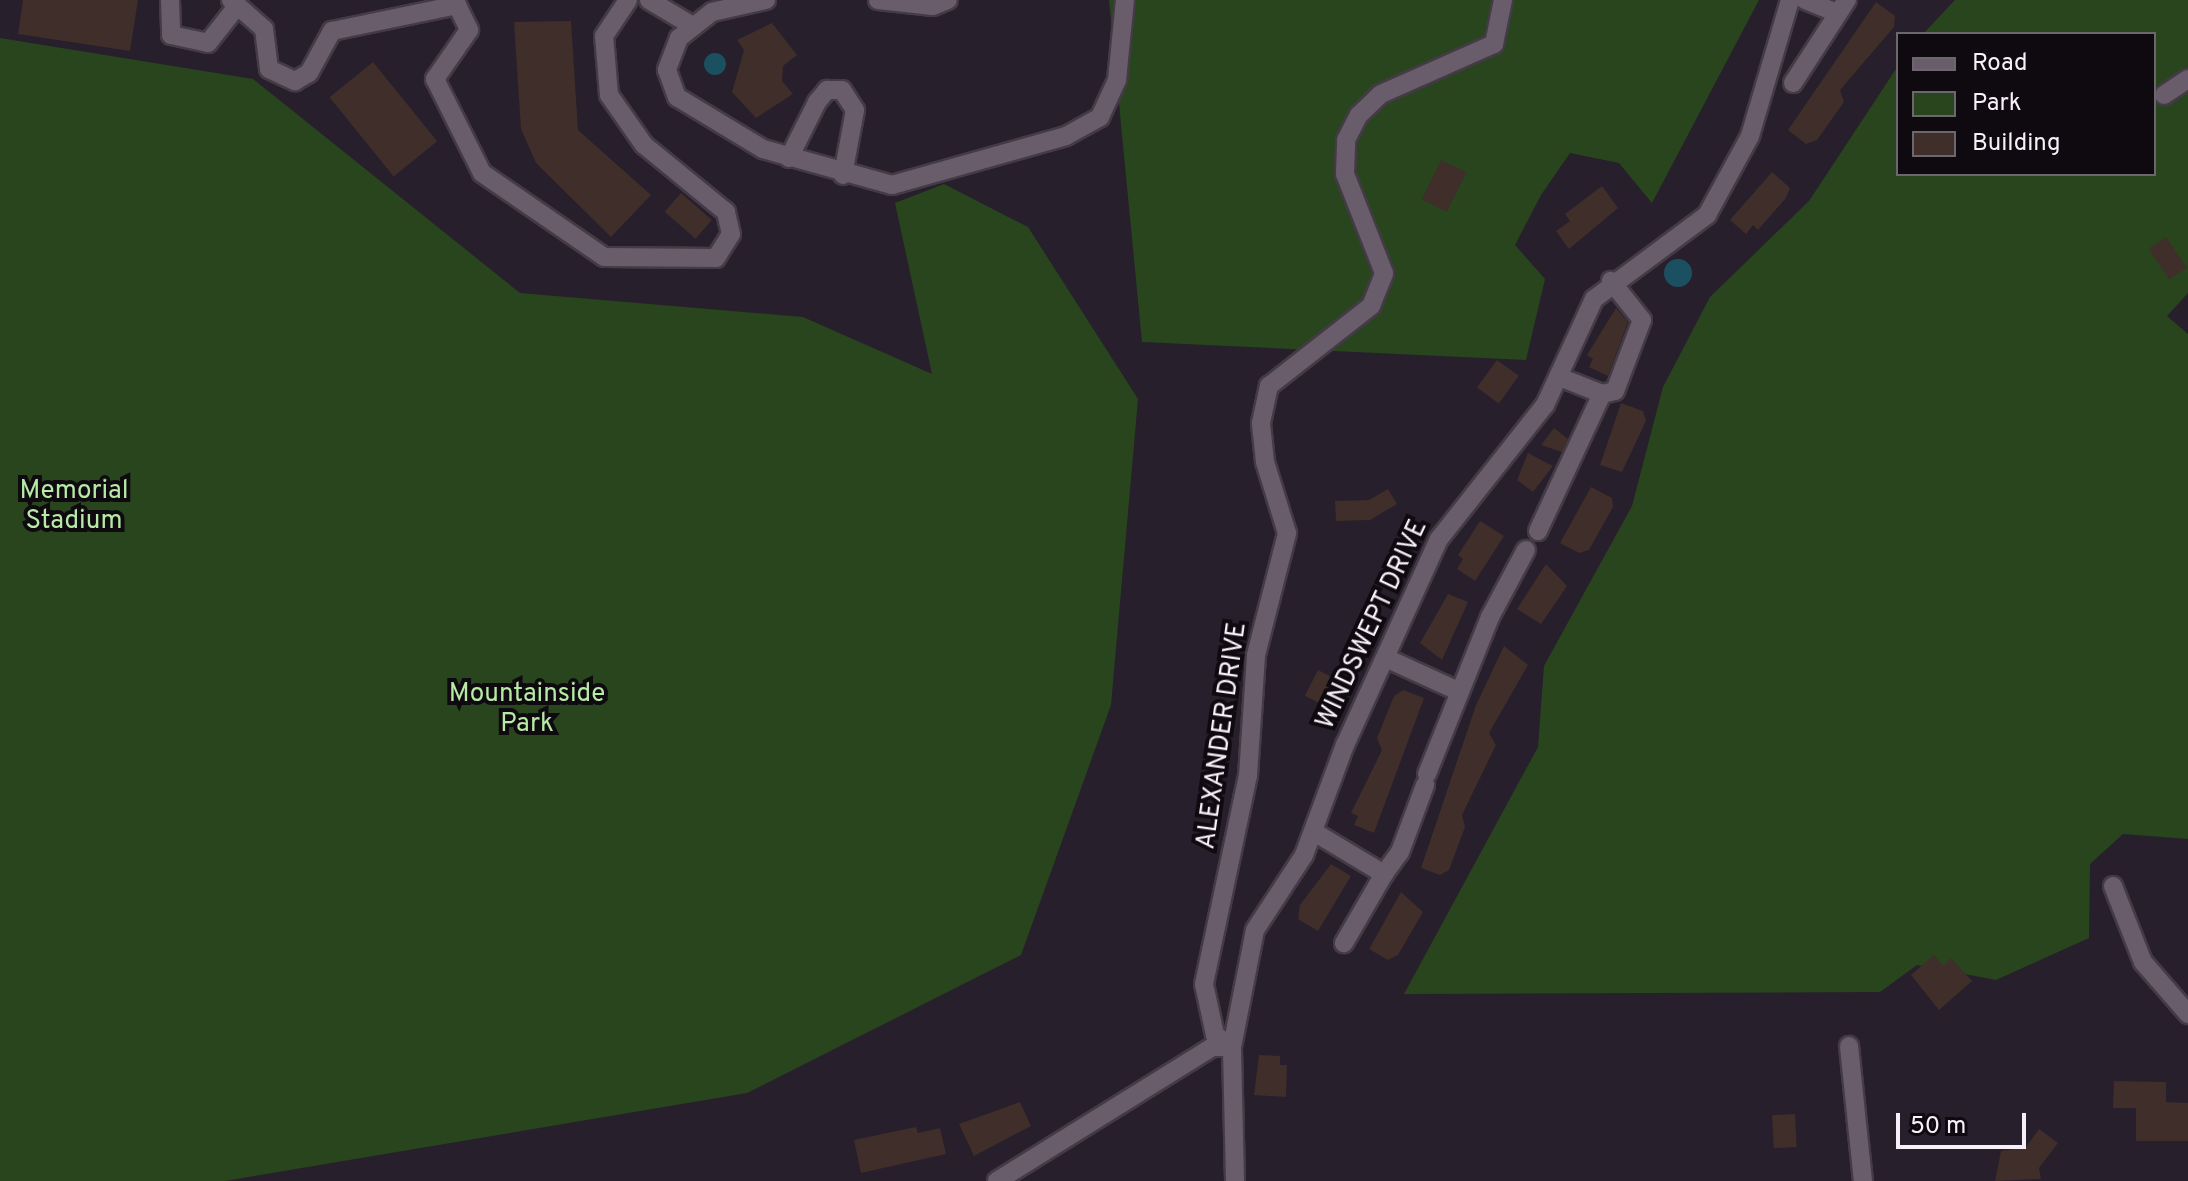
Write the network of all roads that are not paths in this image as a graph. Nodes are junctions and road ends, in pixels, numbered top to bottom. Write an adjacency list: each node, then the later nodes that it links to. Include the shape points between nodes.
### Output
1 (170, 0): 11 (street, via 171,35 208,43)
2 (628, 0): 11 (street, via 604,36 609,95 644,145 726,212 731,234 716,258 604,257 482,173 435,79 469,30 457,5 332,31 309,73 295,81 269,69 264,29)
3 (649, 0): 13 (street)
4 (766, 0): 13 (street, via 724,8)
5 (878, 0): 6 (street, via 933,6)
6 (948, 0)
7 (1125, 0): 18 (street, via 1109,104 1082,130 919,181 892,185)
8 (1503, 0): 32 (street, ALEXANDER DRIVE, via 1494,44 1381,94 1359,115 1346,140 1345,174 1384,273 1371,306 1269,386 1261,423 1265,462 1287,533 1256,655 1248,776 1204,984 1215,1035)
9 (1790, 0): 19 (street, WINDSWEPT DRIVE, via 1750,136 1707,215)
10 (1805, 0): 12 (street)
11 (235, 2)
12 (1841, 6): 15 (street)
13 (691, 25): 17 (street, via 668,62 677,97 736,137)
14 (2188, 79): 16 (street)
15 (1793, 83)
16 (2164, 95)
17 (789, 158): 18 (street); 18 (street, via 817,102 827,90 842,90 855,110)
18 (843, 175)
19 (1611, 281): 20 (street, WINDSWEPT DRIVE, via 1586,313); 21 (street, via 1642,325 1615,391)
20 (1562, 378): 21 (street); 24 (street, WINDSWEPT DRIVE, via 1439,539)
21 (1602, 394): 22 (street)
22 (1538, 531)
23 (1526, 550): 25 (street)
24 (1388, 659): 25 (street); 26 (street, WINDSWEPT DRIVE, via 1345,745)
25 (1458, 691): 27 (street, via 1400,852)
26 (1314, 832): 27 (street); 32 (street, WINDSWEPT DRIVE, via 1255,930)
27 (1384, 874): 29 (street)
28 (2113, 886): 30 (street, via 2143,962)
29 (1344, 943)
30 (2188, 1014)
31 (1849, 1046): 35 (street)
32 (1232, 1047): 33 (street, via 1212,1047); 34 (street, WINDSWEPT DRIVE)
33 (997, 1181)
34 (1235, 1181)
35 (1863, 1181)

